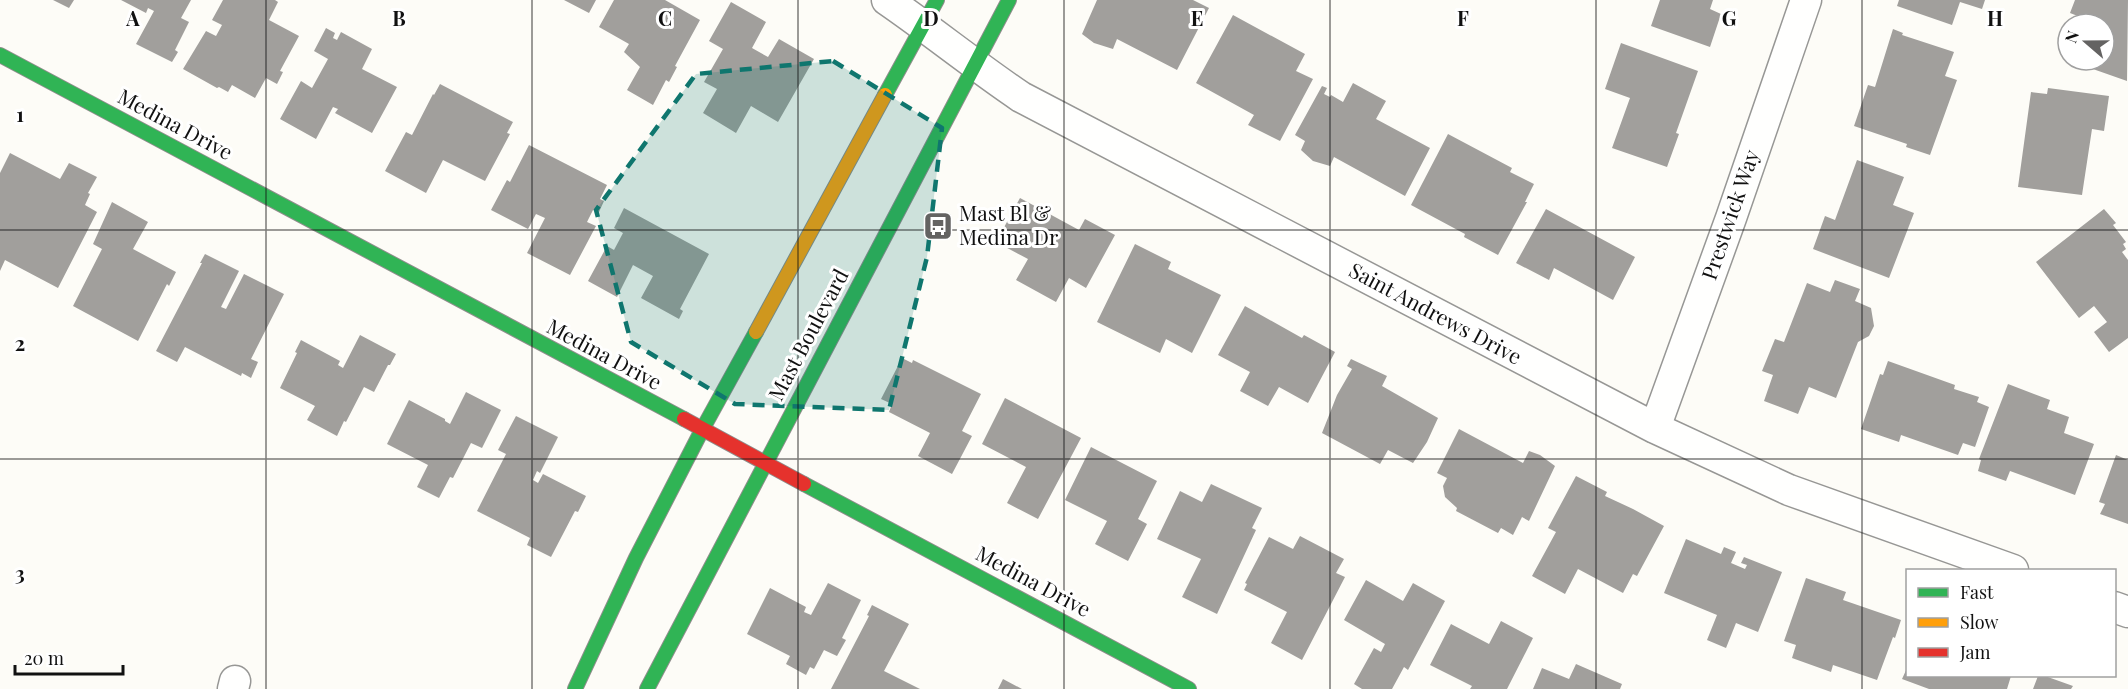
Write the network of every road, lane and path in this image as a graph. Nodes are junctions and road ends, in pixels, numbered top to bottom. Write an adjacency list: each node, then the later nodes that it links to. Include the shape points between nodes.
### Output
1 (887, 0): 4 (street, Saint Andrews Drive)
2 (1009, 0): 6 (main road, Mast Boulevard)
3 (1806, 0): 7 (street, Prestwick Way)
4 (930, 13): 6 (street, Saint Andrews Drive); 8 (main road)
5 (0, 55): 8 (main road, Medina Drive)
6 (974, 65): 7 (street, Saint Andrews Drive, via 1021,97); 9 (main road, Mast Boulevard)
7 (1655, 429): 10 (street, Saint Andrews Drive, via 1789,490)
8 (702, 430): 9 (main road, Medina Drive); 11 (main road)
9 (764, 463): 12 (main road, Mast Boulevard); 13 (main road, Medina Drive)
10 (2010, 569)
11 (575, 689)
12 (647, 689)
13 (1189, 689)

